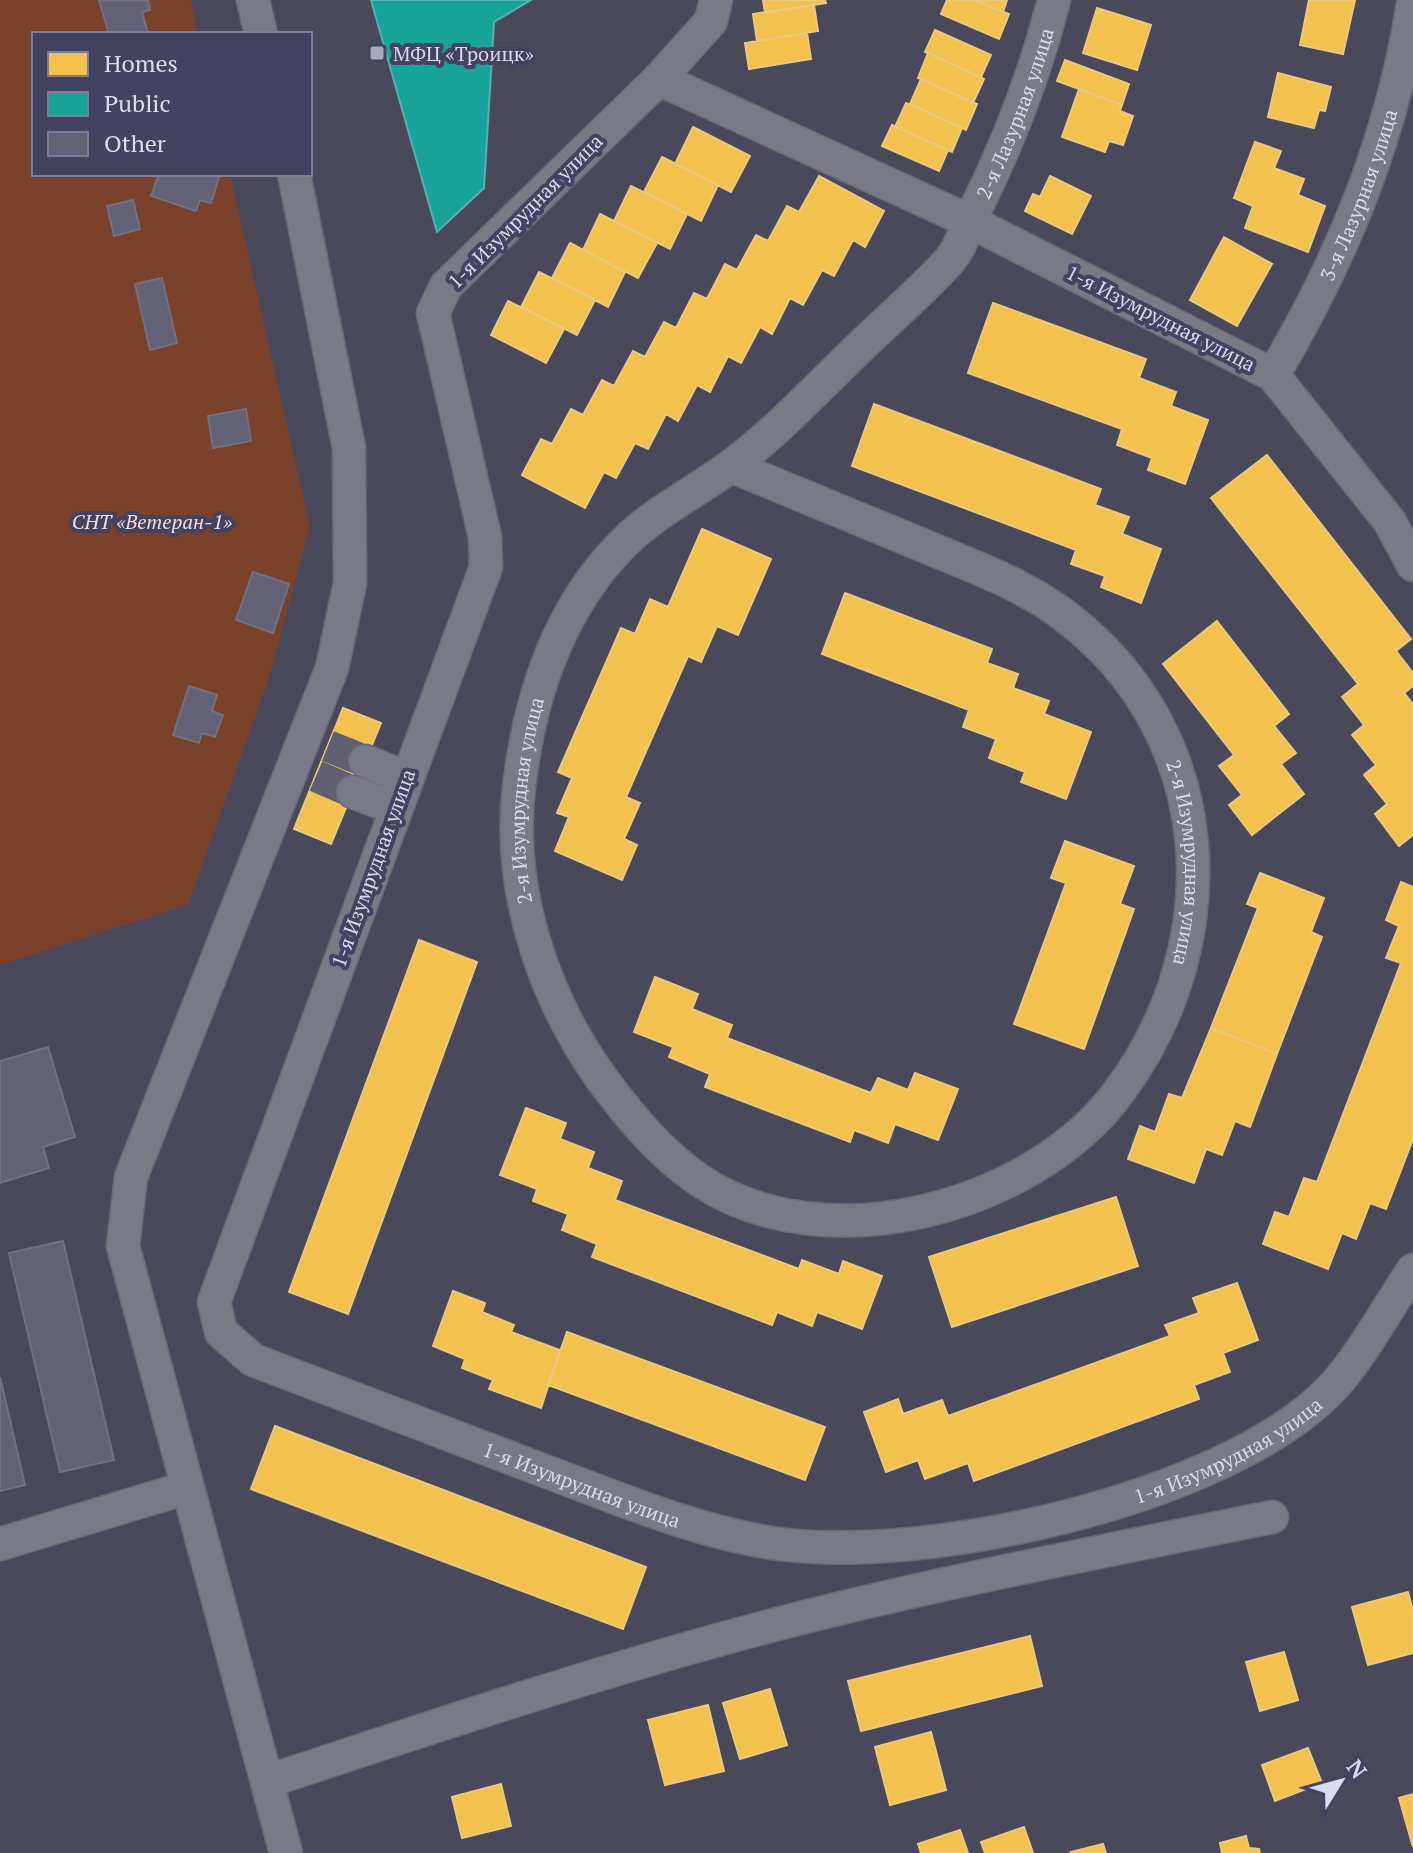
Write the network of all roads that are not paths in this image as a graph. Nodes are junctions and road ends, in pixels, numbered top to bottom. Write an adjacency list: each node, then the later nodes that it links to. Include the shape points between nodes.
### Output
1 (253, 0): 5 (street)
2 (716, 0): 6 (street, via 711,21)
3 (1054, 0): 8 (street, 2-я Лазурная улица, via 1035,73 1008,144)
4 (1413, 4): 9 (street, 3-я Лазурная улица, via 1394,95 1357,212)
5 (261, 32)
6 (659, 79): 8 (street, 1-я Изумрудная улица); 13 (street, 1-я Изумрудная улица, via 446,286 433,313 485,537 486,567)
7 (294, 176): 17 (street, via 349,448 350,583 316,741 131,1177 123,1246)
8 (969, 221): 9 (street, 1-я Изумрудная улица); 10 (street, 2-я Изумрудная улица, via 956,254)
9 (1273, 375): 11 (street, 1-я Изумрудная улица, via 1390,522)
10 (731, 466): 10 (street, 2-я Изумрудная улица, via 673,502 628,539 566,618 542,672 517,798 520,881 535,946 563,1016 597,1072 643,1133 700,1181 746,1204 784,1214 859,1222 974,1197 1031,1169 1077,1134 1115,1097 1149,1044 1176,976 1191,917 1194,863 1179,772 1159,722 1133,682 1062,613 982,570)
11 (1413, 565)
12 (365, 761): 13 (street)
13 (406, 778): 15 (street, 1-я Изумрудная улица)
14 (353, 792): 15 (street)
15 (394, 808): 16 (street, 1-я Изумрудная улица, via 214,1302 221,1332 253,1360 688,1525 773,1543 853,1549 934,1542 1063,1516 1174,1483 1261,1444 1333,1388)
16 (1413, 1270)
17 (186, 1488): 19 (street); 20 (street)
18 (1272, 1517): 20 (street, via 1031,1566 722,1639 596,1674)
19 (0, 1544)
20 (268, 1781): 21 (street)
21 (286, 1853)

